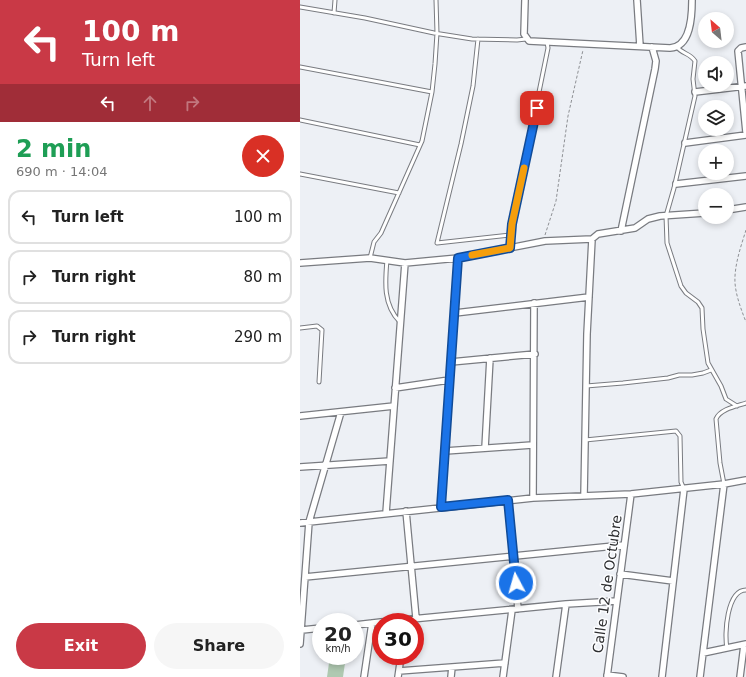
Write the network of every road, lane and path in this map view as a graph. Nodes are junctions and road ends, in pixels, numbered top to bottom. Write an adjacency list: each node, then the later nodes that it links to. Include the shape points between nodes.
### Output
1 (335, 0): 7 (lane)
2 (436, 0): 8 (lane)
3 (525, 0): 10 (street)
4 (637, 0): 13 (street)
5 (692, 0): 15 (street, via 688,32)
6 (300, 7): 7 (lane)
7 (334, 13): 8 (lane)
8 (437, 33): 9 (lane); 19 (lane)
9 (478, 39): 10 (lane); 35 (lane, via 473,86 437,243)
10 (526, 39): 11 (street)
11 (547, 42): 12 (street); 35 (lane, via 548,48)
12 (586, 44): 13 (street); 37 (path, via 568,116 556,201 545,233)
13 (640, 46): 14 (street)
14 (652, 47): 15 (street); 34 (street, via 656,61 655,69)
15 (677, 47): 20 (lane, via 695,61)
16 (746, 47): 18 (street, via 738,51)
17 (300, 67): 19 (lane)
18 (744, 86): 20 (street); 22 (street)
19 (432, 92): 24 (lane)
20 (695, 92): 23 (lane)
21 (300, 120): 24 (lane)
22 (746, 134): 23 (street)
23 (685, 143): 27 (lane)
24 (420, 145): 28 (lane)
25 (300, 174): 28 (lane)
26 (746, 176): 27 (street)
27 (676, 184): 32 (lane)
28 (399, 193): 39 (lane, via 381,233 374,242)
29 (746, 207): 30 (street)
30 (734, 209)
31 (698, 214): 32 (street)
32 (666, 216): 34 (street, via 648,219 635,228); 53 (lane, via 667,243 679,282 703,310 706,357)
33 (746, 230): 47 (path, via 739,251 735,282)
34 (620, 231): 36 (street, via 598,234)
35 (510, 235): 38 (lane)
36 (592, 239): 37 (street); 44 (street)
37 (545, 241): 38 (street)
38 (510, 248): 40 (street)
39 (370, 258): 41 (street); 43 (street)
40 (458, 258): 42 (street); 46 (street)
41 (387, 260): 42 (street); 48 (lane, via 386,295 393,312)
42 (405, 263): 48 (street)
43 (300, 264)
44 (589, 297): 45 (street); 56 (street)
45 (534, 303): 46 (street); 50 (street)
46 (455, 313): 52 (street)
47 (746, 322)
48 (402, 323): 57 (street)
49 (300, 328): 55 (lane, via 317,326 322,330)
50 (535, 354): 51 (street); 64 (street)
51 (490, 358): 52 (street); 65 (street)
52 (451, 362): 54 (street)
53 (711, 370): 56 (lane, via 692,375); 60 (lane, via 726,399)
54 (449, 380): 57 (street); 66 (street)
55 (319, 382)
56 (586, 386): 63 (street)
57 (395, 388): 59 (street)
58 (746, 403): 60 (lane)
59 (394, 406): 61 (street); 67 (street)
60 (737, 406): 71 (lane, via 724,411 716,419)
61 (341, 412): 62 (street); 68 (street)
62 (300, 416)
63 (585, 440): 72 (lane, via 676,431 680,437 681,482); 74 (street)
64 (532, 445): 65 (street); 75 (street)
65 (485, 448): 66 (street)
66 (445, 452): 77 (street)
67 (390, 461): 68 (street); 79 (street)
68 (326, 465): 69 (street); 80 (street)
69 (300, 467)
70 (746, 480): 71 (street)
71 (724, 484): 72 (street); 102 (street)
72 (684, 488): 73 (street); 87 (street)
73 (631, 494): 74 (street); 82 (street, Calle 12 de Octubre)
74 (584, 496): 75 (street)
75 (533, 498): 76 (street)
76 (508, 500): 77 (street); 83 (street)
77 (441, 507): 78 (street)
78 (406, 511): 79 (street); 84 (street)
79 (386, 513): 80 (street)
80 (309, 522): 81 (street); 86 (street)
81 (300, 523)
82 (624, 545): 83 (street); 85 (street, Calle 12 de Octubre)
83 (513, 557): 84 (street); 91 (street)
84 (412, 567): 86 (street); 92 (street)
85 (620, 574): 87 (street); 89 (street, Calle 12 de Octubre)
86 (305, 577): 97 (street)
87 (673, 582): 112 (street)
88 (746, 590): 101 (lane, via 736,593 730,607 725,630)
89 (617, 601): 90 (street); 106 (street, Calle 12 de Octubre)
90 (566, 604): 91 (street); 110 (street)
91 (515, 609): 93 (street); 103 (street)
92 (416, 613)
93 (424, 617)
94 (372, 623): 95 (street); 107 (street)
95 (364, 624)
96 (312, 629): 97 (street)
97 (302, 630): 98 (street)
98 (300, 640): 99 (street)
99 (300, 644)
100 (745, 644): 101 (street); 114 (street)
101 (727, 648): 102 (street)
102 (703, 653): 113 (street)
103 (505, 663): 104 (street); 109 (street)
104 (452, 667): 105 (street); 108 (street)
105 (398, 674)
106 (607, 676): 111 (street)
107 (364, 677)
108 (451, 677)
109 (503, 677)
110 (556, 677)
111 (624, 677)
112 (662, 677)
113 (700, 677)
114 (740, 677)

